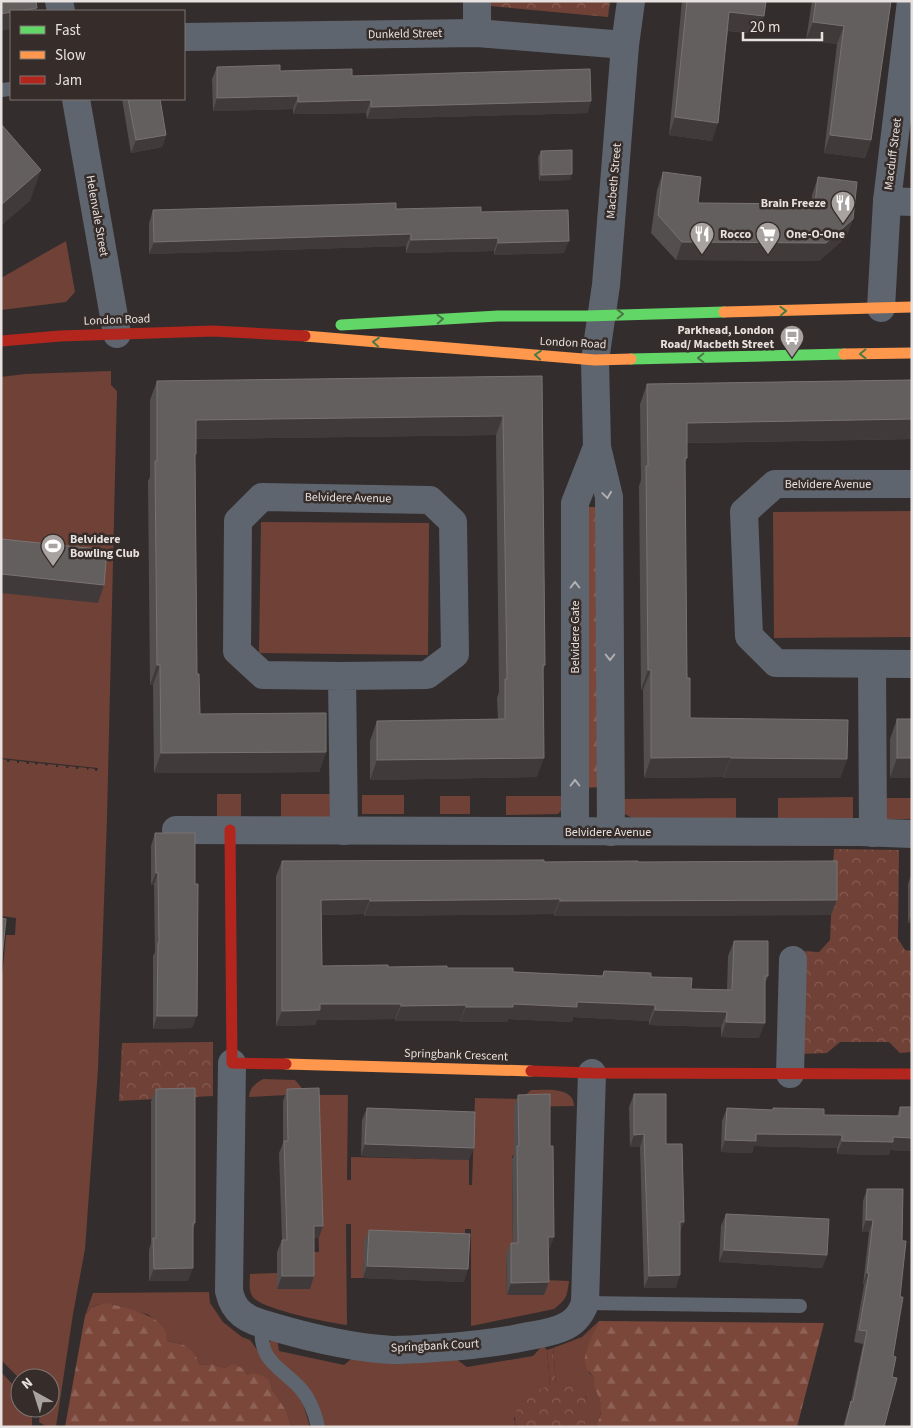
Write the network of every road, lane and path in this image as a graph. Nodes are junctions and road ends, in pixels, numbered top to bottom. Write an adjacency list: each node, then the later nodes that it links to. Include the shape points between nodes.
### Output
1 (477, 1): 4 (street)
2 (631, 1): 6 (street, Macbeth Street)
3 (911, 1): 8 (street, Macduff Street)
4 (478, 33): 5 (street, Dunkeld Street); 6 (street, Dunkeld Street)
5 (185, 38)
6 (625, 45): 11 (street, Macbeth Street)
7 (76, 100): 13 (street, Helenvale Street)
8 (899, 201): 10 (street, Macduff Street)
9 (912, 307): 10 (main road, London Road)
10 (882, 308): 11 (main road, London Road, one-way to 10)
11 (601, 314): 12 (main road, London Road, one-way to 11, via 498,316); 16 (street, Macbeth Street)
12 (234, 331): 13 (main road, London Road); 16 (main road, London Road, one-way to 12)
13 (117, 334): 14 (main road, London Road)
14 (1, 341)
15 (912, 353): 16 (main road, London Road, one-way to 16)
16 (595, 360): 17 (street, Belvidere Gate)
17 (597, 448): 25 (street, Belvidere Gate, one-way to 17, via 575,504); 26 (street, Belvidere Gate, one-way to 26, via 609,497)
18 (912, 484): 19 (street, Belvidere Avenue, via 775,484 744,512 749,636 776,663)
19 (872, 664): 20 (street, Belvidere Avenue); 27 (street)
20 (912, 664)
21 (342, 676): 21 (street, Belvidere Avenue, via 262,675 237,651 238,521 262,497 430,500 453,522 455,654 427,675); 24 (street)
22 (176, 830): 23 (street, Belvidere Avenue)
23 (230, 830): 24 (street, Belvidere Avenue); 30 (main road)
24 (344, 831): 25 (street, Belvidere Avenue)
25 (575, 831): 26 (street, Belvidere Avenue)
26 (611, 832): 27 (street, Belvidere Avenue)
27 (873, 834): 28 (street, Belvidere Avenue)
28 (912, 834)
29 (793, 960): 32 (street)
30 (232, 1063): 31 (main road, Springbank Crescent); 36 (street, Springbank Court, via 229,1291 236,1308)
31 (592, 1073): 32 (main road, Springbank Crescent); 34 (street)
32 (790, 1074): 33 (main road, Springbank Crescent)
33 (912, 1074)
34 (585, 1303): 35 (lane); 36 (street, Springbank Court, via 582,1312 565,1326 523,1338 452,1347 393,1350 327,1342)
35 (800, 1306)
36 (262, 1324): 37 (lane, via 262,1342 267,1356 308,1398)
37 (318, 1427)

